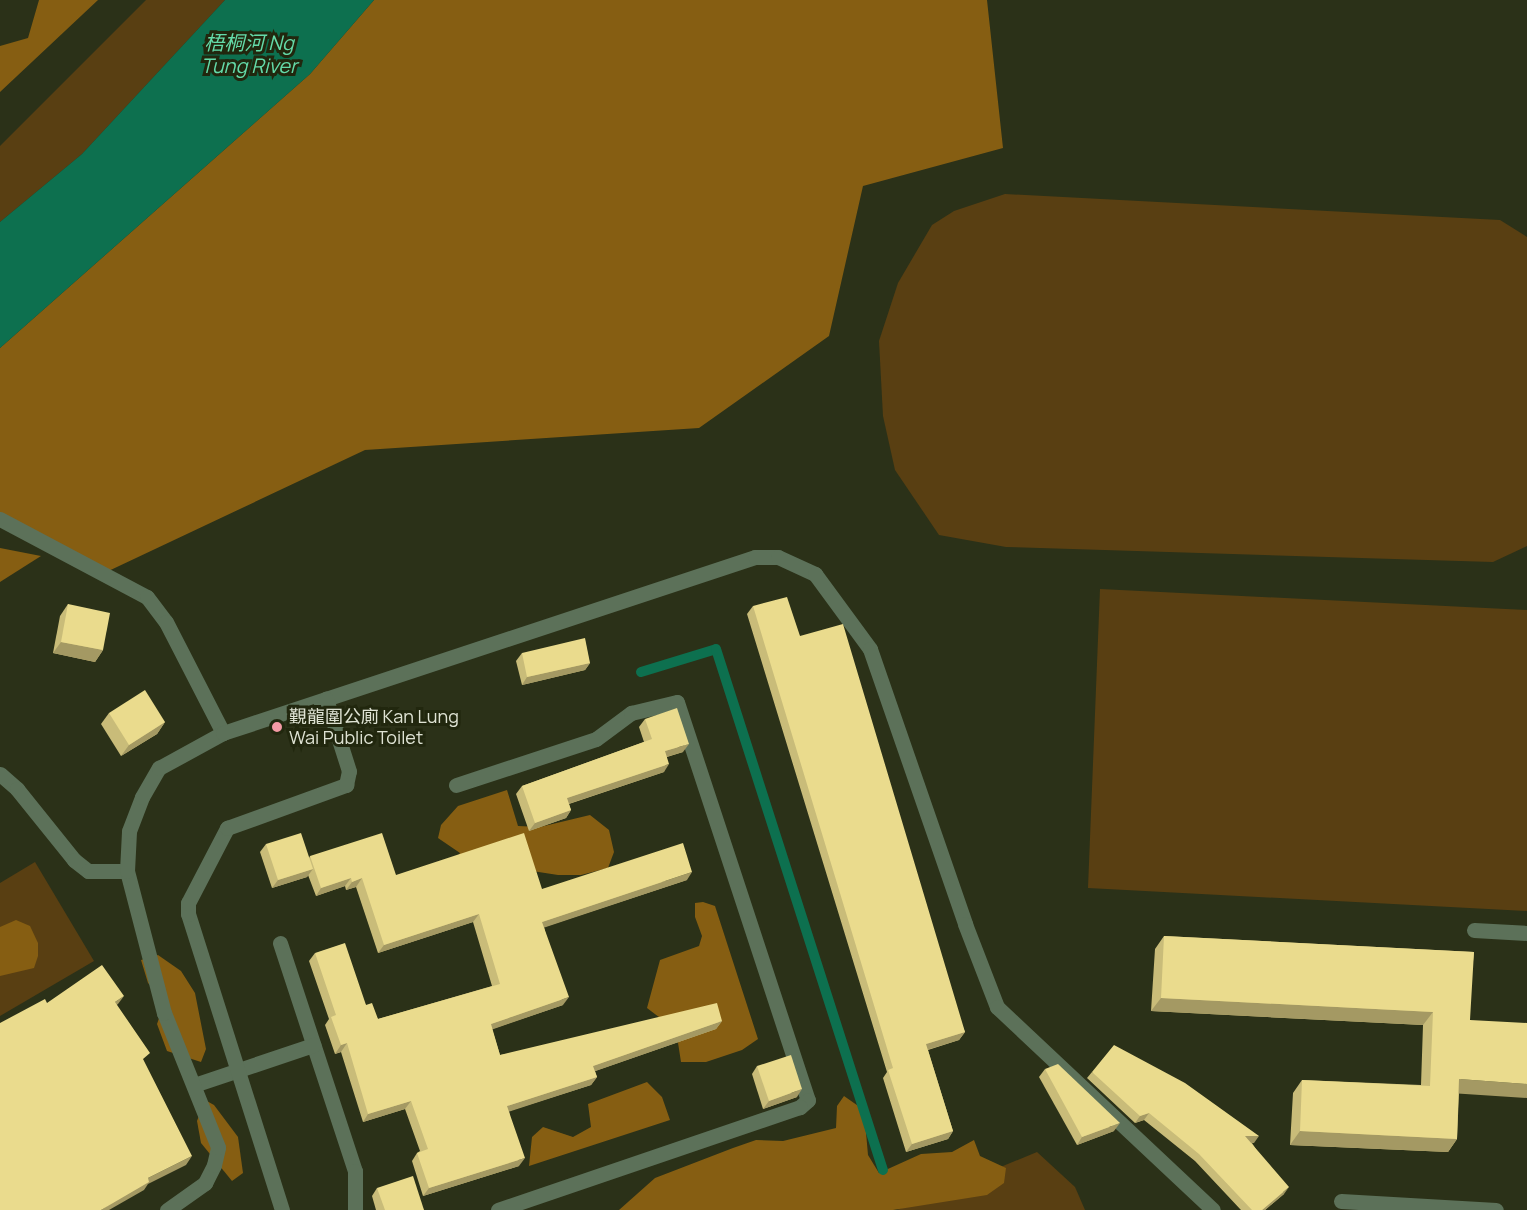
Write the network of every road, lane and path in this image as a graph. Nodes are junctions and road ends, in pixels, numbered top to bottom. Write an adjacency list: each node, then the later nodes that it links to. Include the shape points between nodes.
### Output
1 (0, 519): 3 (street, via 147,597 166,622)
2 (326, 699): 3 (street); 11 (street, via 349,771 346,785 227,828 188,903 188,914); 18 (street, via 755,557 778,557 815,574 870,649 884,681 964,924 997,1007)
3 (223, 733): 6 (street, via 159,768 129,831)
4 (0, 774): 6 (street, via 88,871)
5 (456, 785): 17 (street, via 596,739 631,713 677,702 808,1100 800,1107)
6 (127, 871): 12 (street, via 157,992)
7 (1474, 930): 8 (street)
8 (1527, 933)
9 (280, 943): 10 (street)
10 (313, 1045): 11 (street); 16 (street, via 355,1171)
11 (241, 1071): 12 (street); 15 (street)
12 (194, 1085): 14 (street, via 218,1147 214,1165 200,1187)
13 (1341, 1201): 19 (street)
14 (167, 1210)
15 (282, 1210)
16 (356, 1210)
17 (498, 1210)
18 (1213, 1210)
19 (1496, 1210)

